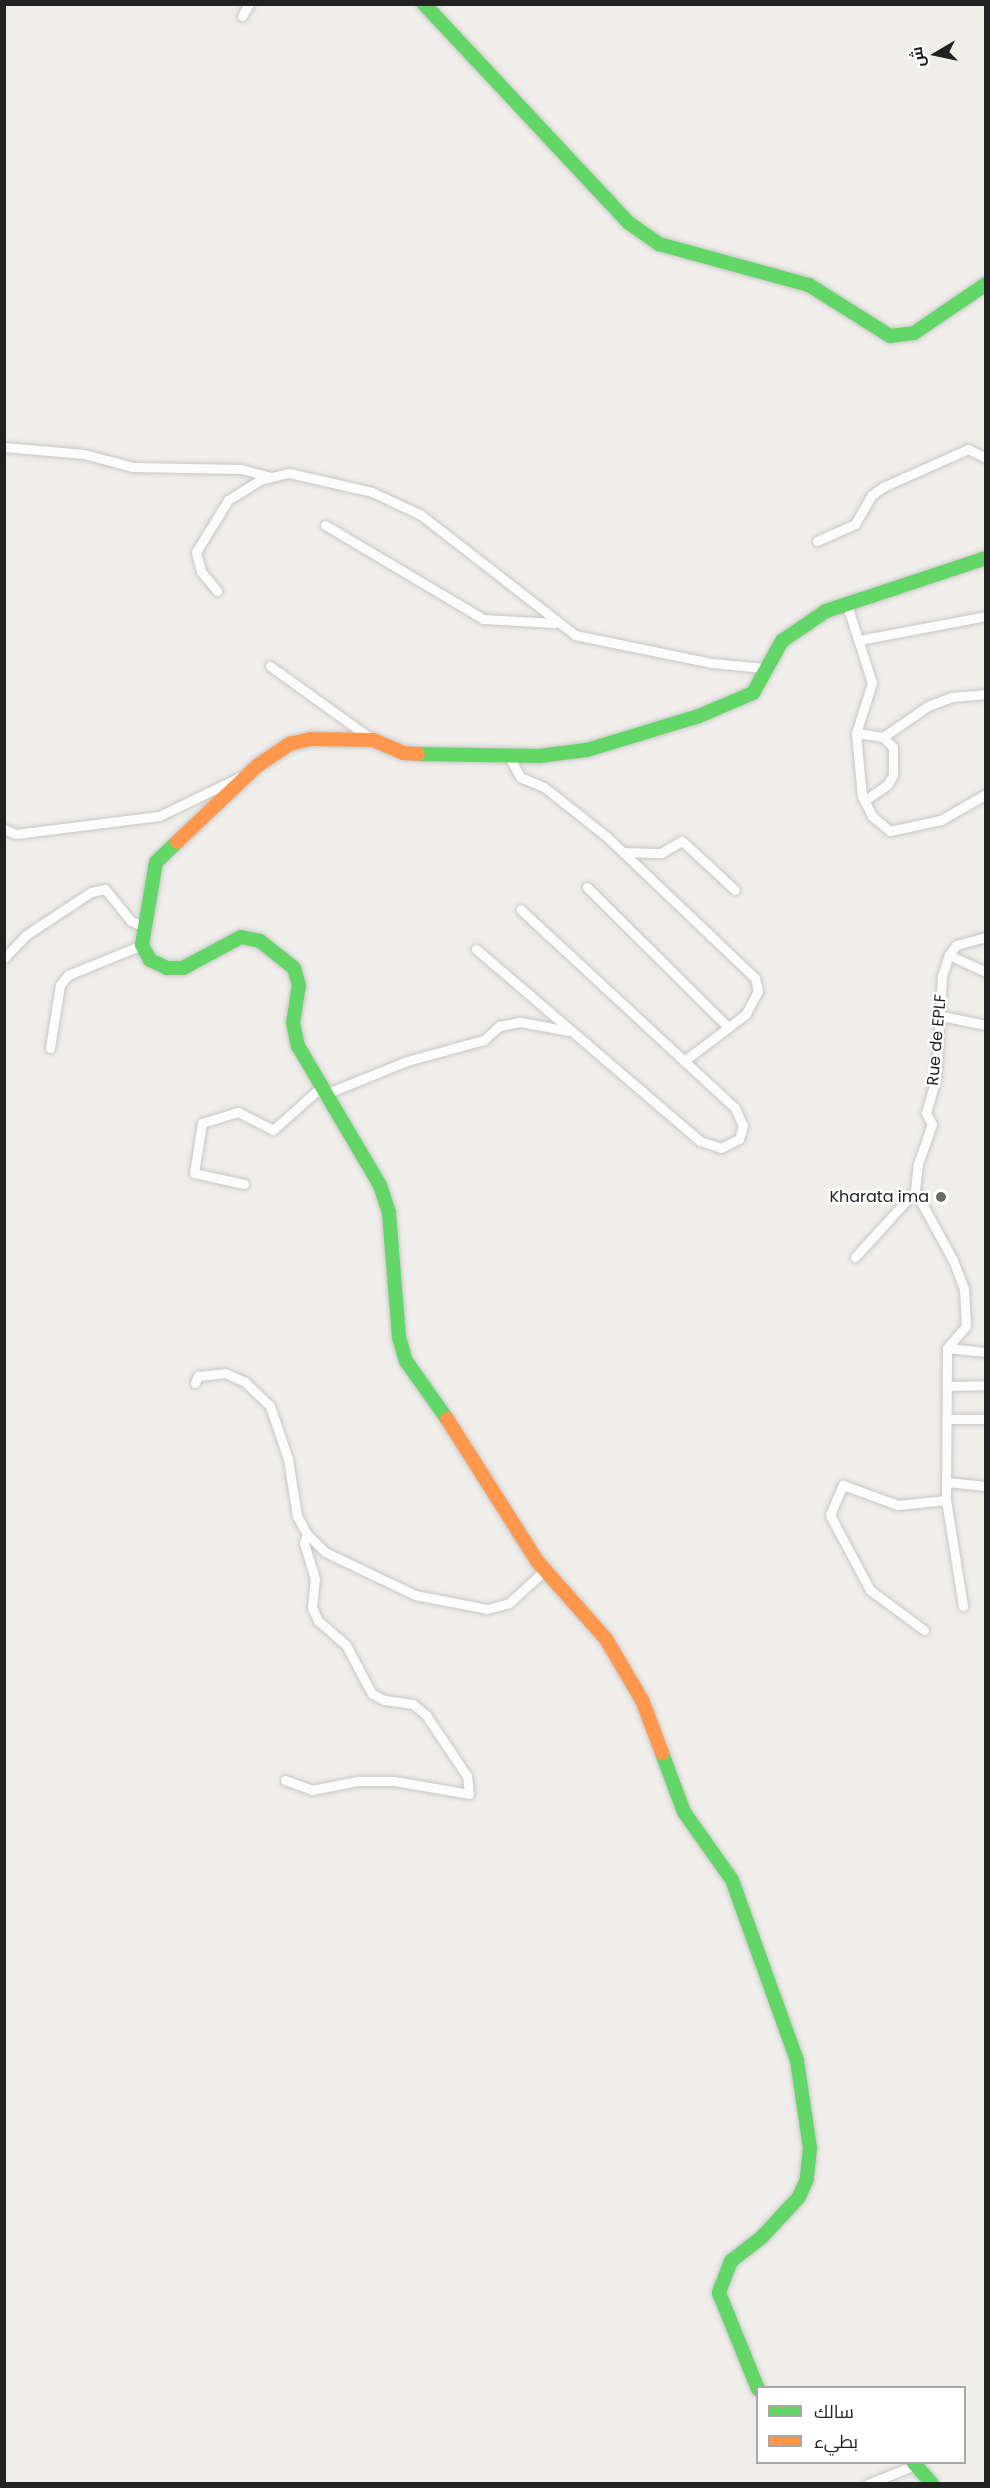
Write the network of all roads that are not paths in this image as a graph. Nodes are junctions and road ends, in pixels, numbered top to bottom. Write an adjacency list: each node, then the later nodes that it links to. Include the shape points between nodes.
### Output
1 (249, 4): 3 (street)
2 (424, 4): 4 (street, via 629,223 659,244 809,285 890,336 914,333)
3 (242, 16)
4 (986, 284)
5 (4, 447): 7 (street, via 84,454 133,467 241,469)
6 (986, 458): 9 (street, via 968,449 883,488 872,495 855,524)
7 (272, 477): 11 (street, via 228,500 196,552 201,571); 14 (street, via 289,473 372,492 421,515)
8 (325, 525): 14 (street, via 483,619)
9 (817, 541)
10 (986, 558): 12 (street, via 948,574)
11 (217, 591)
12 (846, 602): 15 (street); 17 (street, via 782,641)
13 (986, 616): 15 (street)
14 (557, 623): 17 (street, via 575,635 610,643 712,663)
15 (859, 640): 19 (street, via 872,683)
16 (270, 666): 21 (street)
17 (764, 668): 22 (street, via 753,693 699,716 587,750)
18 (986, 694): 20 (street, via 928,706)
19 (856, 734): 20 (street); 25 (street)
20 (883, 737): 25 (street, via 893,747 893,776)
21 (373, 740): 22 (street, via 403,753); 23 (street, via 310,740 290,744)
22 (507, 755): 27 (street, via 520,777 544,787)
23 (249, 772): 26 (street, via 159,816 16,834); 31 (street, via 156,862)
24 (986, 794): 25 (street, via 940,820 890,831 872,816)
25 (864, 801)
26 (4, 829)
27 (622, 852): 29 (street, via 661,853 682,841); 40 (street, via 754,978 754,1002)
28 (587, 887): 40 (street)
29 (735, 890)
30 (521, 910): 43 (street)
31 (144, 920): 33 (street); 36 (street, via 143,926 130,921 105,889 91,892 26,935)
32 (986, 936): 35 (street, via 956,945)
33 (142, 945): 42 (street, via 68,975 60,985); 44 (street, via 150,960 183,968 242,937 260,941 294,968 299,986 293,1023 298,1046)
34 (476, 949): 41 (street)
35 (949, 955): 37 (street); 38 (street, Rue de EPLF, via 942,976)
36 (4, 958)
37 (986, 972)
38 (941, 1016): 39 (street); 46 (street, Rue de EPLF, via 936,1078 926,1113 932,1124 918,1164)
39 (986, 1025)
40 (728, 1027): 43 (street)
41 (570, 1032): 43 (street, via 700,1142 721,1148 739,1139 743,1126 735,1108); 44 (street, via 520,1022 499,1026 484,1040 407,1061)
42 (50, 1048)
43 (684, 1061)
44 (322, 1092): 45 (street, via 273,1130 238,1112 202,1123 194,1173); 59 (street, via 380,1185 389,1213 399,1336 406,1361 474,1456)
45 (244, 1184)
46 (915, 1191): 47 (street); 48 (street, via 964,1289 966,1326)
47 (855, 1257)
48 (947, 1348): 49 (street); 52 (street)
49 (986, 1352)
50 (195, 1383): 58 (street, via 198,1376 225,1373 245,1382 270,1406 288,1459 295,1508)
51 (986, 1385): 52 (street)
52 (947, 1386): 53 (street)
53 (947, 1419): 54 (street); 55 (street)
54 (986, 1419)
55 (946, 1482): 56 (street); 57 (street)
56 (986, 1486)
57 (946, 1500): 60 (street); 61 (street, via 898,1505 843,1485 830,1515 870,1590)
58 (307, 1534): 59 (street, via 325,1552 415,1595 487,1609 509,1603); 62 (street, via 304,1543 315,1579 312,1607 318,1621 346,1645 372,1694 413,1704 426,1715 467,1776 469,1794 394,1781 358,1781 312,1790)
59 (545, 1570): 63 (street, via 606,1639 642,1700 684,1812 741,1900 797,2061 809,2118 807,2179 789,2210 731,2261 719,2293)
60 (963, 1606)
61 (924, 1630)
62 (285, 1780)
63 (757, 2386)
64 (914, 2464): 65 (street); 66 (street)
65 (868, 2484)
66 (932, 2484)

